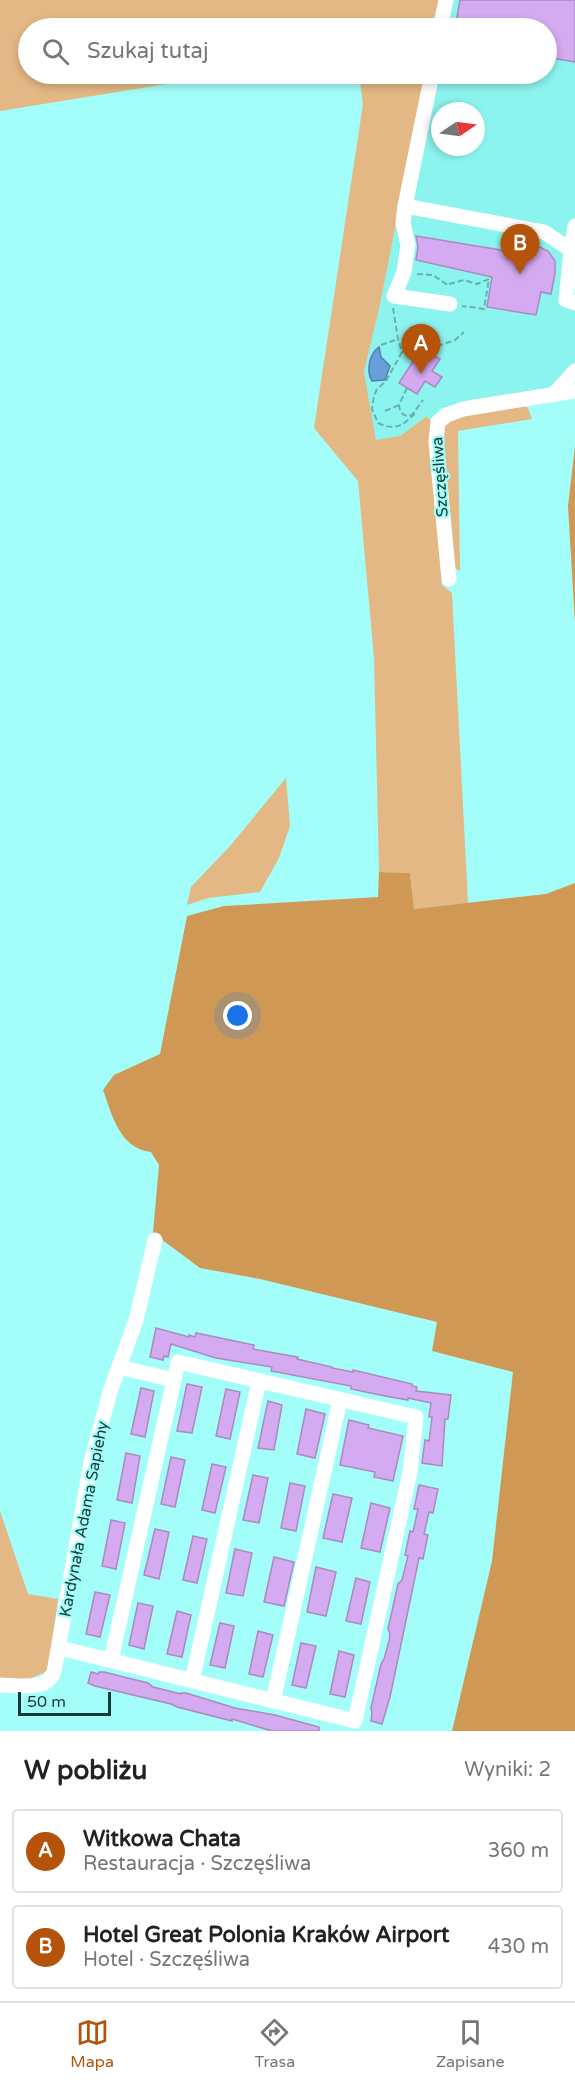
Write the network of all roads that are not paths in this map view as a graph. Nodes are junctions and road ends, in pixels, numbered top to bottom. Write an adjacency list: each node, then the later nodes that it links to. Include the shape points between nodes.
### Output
1 (446, 0): 2 (street)
2 (442, 18)
3 (430, 84): 4 (street)
4 (405, 206): 6 (street, via 544,232); 8 (street, via 403,223 408,245 404,272 394,296)
5 (575, 226): 6 (street)
6 (571, 250): 7 (street, via 566,300)
7 (575, 303)
8 (448, 304)
9 (575, 371): 11 (street)
10 (575, 391): 11 (street, Szczęśliwa)
11 (553, 395): 12 (street, Szczęśliwa, via 463,409 438,422 437,454)
12 (449, 579)
13 (155, 1240): 14 (street, Kardynała Adama Sapiehy, via 136,1320)
14 (119, 1367): 15 (street); 18 (street, Kardynała Adama Sapiehy, via 91,1462)
15 (174, 1380): 16 (street, via 178,1362); 19 (street)
16 (259, 1381): 17 (street); 20 (street)
17 (340, 1400): 22 (street); 22 (street, via 416,1417 410,1472 355,1721)
18 (60, 1648): 19 (street); 21 (street, Kardynała Adama Sapiehy, via 54,1672 46,1683)
19 (111, 1660): 20 (street)
20 (192, 1681): 22 (street)
21 (0, 1685)
22 (273, 1701)

